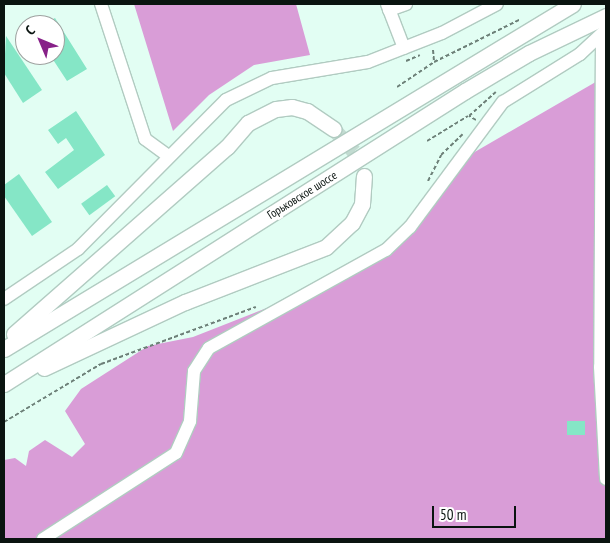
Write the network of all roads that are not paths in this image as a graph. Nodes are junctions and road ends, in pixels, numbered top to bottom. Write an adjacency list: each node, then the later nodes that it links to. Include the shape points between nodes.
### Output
1 (101, 4): 10 (street, via 144,139)
2 (406, 4): 5 (street)
3 (497, 4): 8 (street)
4 (573, 4): 14 (main road, Горьковское шоссе)
5 (388, 7): 8 (street)
6 (606, 16): 15 (main road, Горьковское шоссе, via 529,53 466,90)
7 (604, 32): 16 (street, via 600,367); 17 (street, via 580,54 502,102 410,227 386,250 209,348 194,370 190,421 176,453)
8 (404, 48): 10 (street, via 368,62 272,78 251,87 226,100)
9 (334, 129): 13 (main road, via 307,111 292,107 276,109 248,123 227,147)
10 (168, 156): 12 (street, via 78,249)
11 (364, 176): 15 (main road, via 362,204 352,223 326,247 185,302)
12 (4, 299)
13 (4, 343)
14 (4, 349)
15 (4, 385)
16 (606, 479)
17 (43, 539)

